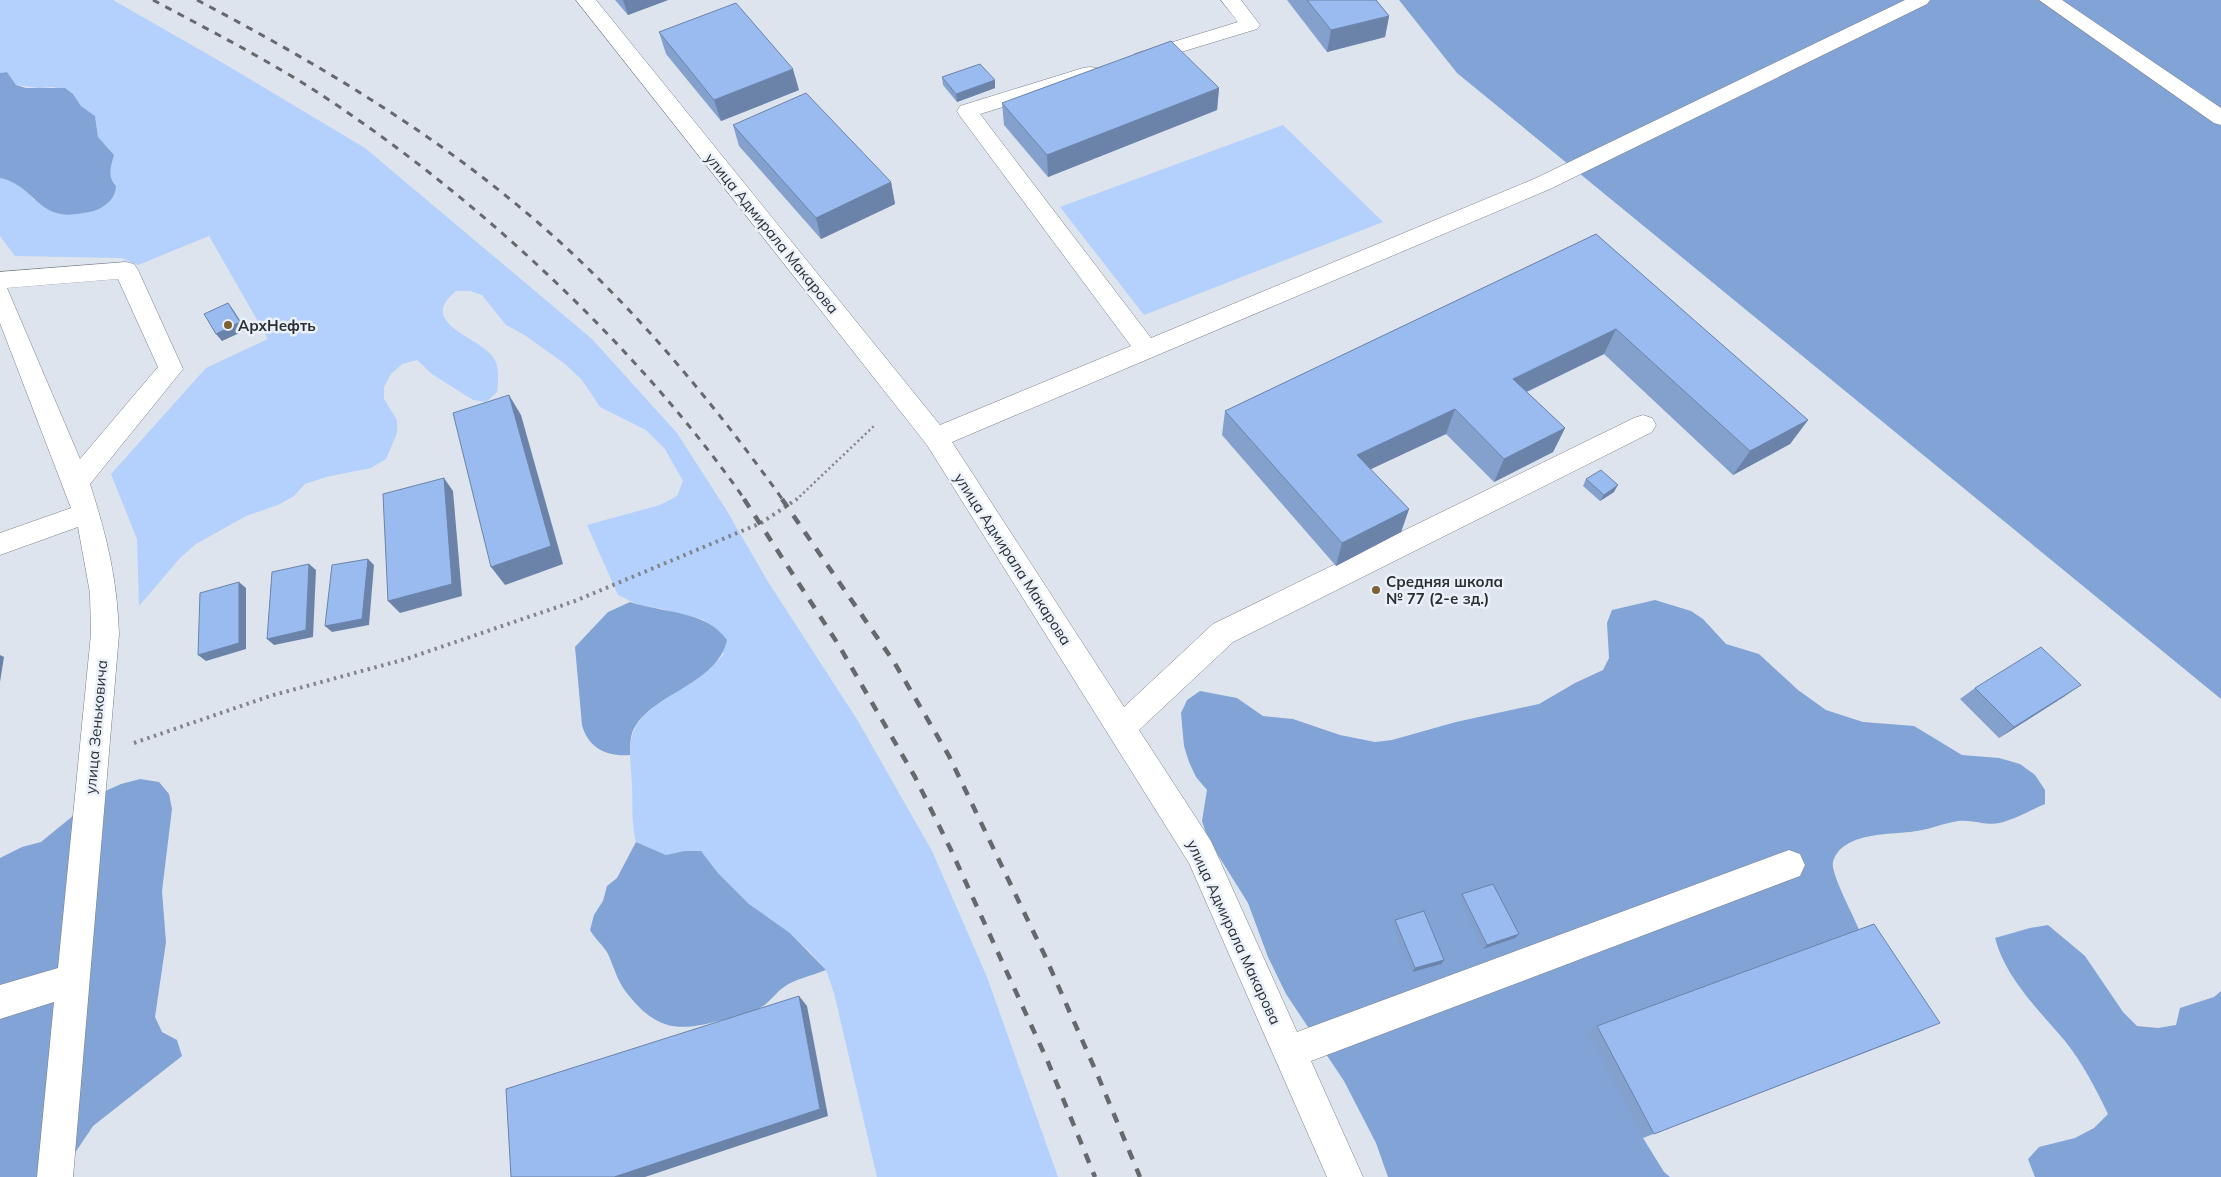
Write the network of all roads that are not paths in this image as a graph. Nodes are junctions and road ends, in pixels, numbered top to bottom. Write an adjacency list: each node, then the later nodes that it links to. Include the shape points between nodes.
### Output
1 (586, 0): 10 (street, улица Адмирала Макарова)
2 (1231, 0): 8 (street, via 1250,24 967,111)
3 (1920, 0): 8 (street, via 1542,184)
4 (2049, 0): 5 (street)
5 (2221, 118)
6 (0, 280): 11 (street, via 126,270 171,369)
7 (0, 294): 11 (street, улица Зеньковича)
8 (1147, 350): 10 (street)
9 (1643, 425): 14 (street, via 1223,633)
10 (936, 438): 14 (street, улица Адмирала Макарова)
11 (76, 482): 12 (street, улица Зеньковича)
12 (87, 513): 13 (street); 16 (street, улица Зеньковича, via 104,602 105,634)
13 (0, 544)
14 (1121, 728): 18 (street, улица Адмирала Макарова, via 1200,852)
15 (1789, 865): 18 (street)
16 (73, 980): 17 (street); 19 (street, улица Зеньковича)
17 (0, 1002)
18 (1289, 1052): 20 (street, улица Адмирала Макарова)
19 (55, 1177)
20 (1345, 1177)

